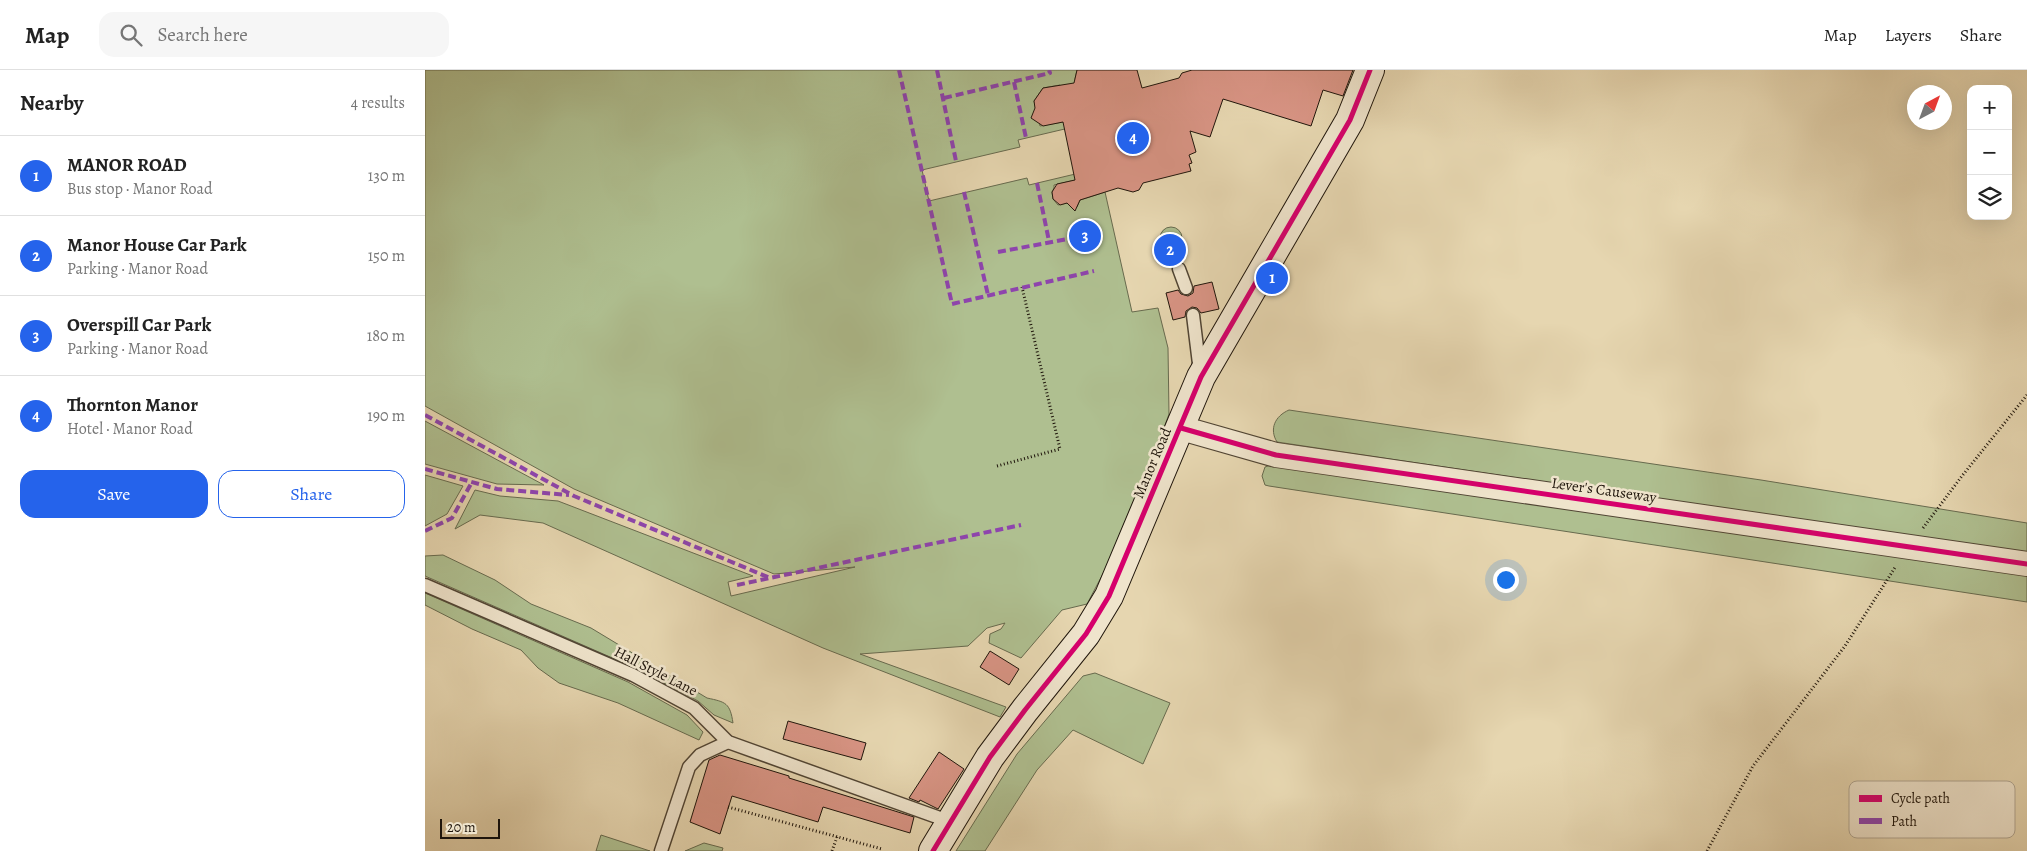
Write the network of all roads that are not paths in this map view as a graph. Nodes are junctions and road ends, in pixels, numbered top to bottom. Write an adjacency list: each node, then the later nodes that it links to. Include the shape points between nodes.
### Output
1 (1370, 70): 5 (street, Manor Road, via 1351,120)
2 (1179, 269): 3 (lane)
3 (1186, 288)
4 (1193, 315): 5 (lane)
5 (1201, 377): 6 (street, Manor Road)
6 (1181, 428): 7 (street, Lever's Causeway, via 1276,455); 10 (street, Manor Road, via 1109,596 1086,634 990,757)
7 (2027, 564)
8 (425, 585): 9 (lane, Hall Style Lane, via 633,675 694,708)
9 (728, 742): 10 (lane, Hall Style Lane); 11 (lane, via 700,755 689,767)
10 (951, 822): 12 (street, Manor Road)
11 (661, 851)
12 (933, 851)

